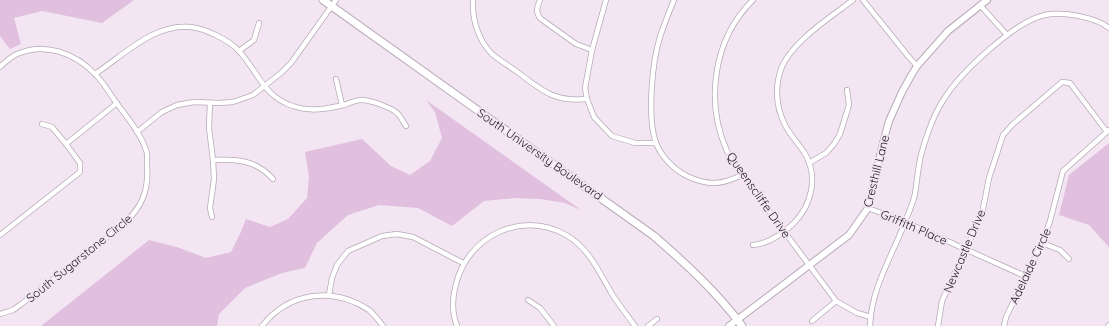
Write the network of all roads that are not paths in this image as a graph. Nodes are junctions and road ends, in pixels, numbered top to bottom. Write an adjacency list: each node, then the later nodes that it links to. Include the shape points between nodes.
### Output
1 (323, 0): 12 (main road, South University Boulevard)
2 (336, 0): 12 (street)
3 (473, 0): 24 (street, via 477,30 493,54 545,92 564,99)
4 (540, 0): 16 (street, via 537,11 541,19 576,44)
5 (606, 0): 16 (street)
6 (674, 0): 32 (street, via 660,37 654,63 652,122)
7 (752, 0): 36 (street, Queenscliffe Drive, via 728,34 715,82 718,125 727,150)
8 (853, 0): 35 (street, via 799,42 781,69 777,95 781,116)
9 (863, 0): 18 (street)
10 (987, 0): 11 (street, Cresthill Lane)
11 (980, 5): 15 (street); 18 (street, Cresthill Lane, via 948,31)
12 (332, 7): 22 (street, via 291,63); 56 (main road, South University Boulevard, via 654,236 711,289)
13 (259, 22): 17 (street, via 254,40)
14 (1109, 28): 15 (street, via 1084,16 1046,14)
15 (1007, 35): 40 (street, via 964,72 943,99 921,156 915,196)
16 (592, 50): 24 (street, via 585,88)
17 (239, 51): 20 (street, via 210,32 191,27 166,29 147,37); 22 (street)
18 (917, 66): 38 (street, Cresthill Lane, via 889,121)
19 (0, 67): 20 (street, South Sugarstone Circle, via 17,54 39,49 61,51 75,57)
20 (95, 74): 25 (street, South Sugarstone Circle)
21 (336, 79): 27 (street)
22 (264, 86): 26 (street, via 253,95 233,102); 27 (street, via 277,99 294,106 326,109)
23 (847, 90): 35 (street, via 849,105 840,134 826,153)
24 (586, 99): 32 (street, via 594,117 612,136 635,143)
25 (117, 103): 31 (street, South Sugarstone Circle); 33 (street)
26 (210, 103): 31 (street, via 177,105 162,112); 34 (street, via 209,128)
27 (342, 105): 29 (street, via 362,100 379,104 398,113)
28 (42, 124): 33 (street, via 52,127)
29 (406, 126)
30 (1108, 131): 43 (street, Adelaide Circle, via 1063,171); 45 (street, Newcastle Drive, via 1070,83 1062,82 1003,135 989,178 982,214)
31 (137, 132): 53 (street, South Sugarstone Circle, via 147,151 148,179 136,211 123,225 20,305)
32 (656, 143): 36 (street, via 672,165 694,179 719,183)
33 (66, 144): 42 (street, via 80,163 80,172)
34 (213, 160): 37 (street, via 248,163 265,171); 39 (street, via 214,179 210,208)
35 (809, 163): 41 (street, via 812,178 810,198 798,219)
36 (742, 174): 41 (street, Queenscliffe Drive)
37 (273, 179)
38 (868, 208): 40 (street, Griffith Place); 48 (street, Cresthill Lane, via 849,235)
39 (212, 217)
40 (905, 222): 45 (street, Griffith Place); 54 (street, via 881,276)
41 (784, 231): 44 (street, via 768,242); 48 (street, Queenscliffe Drive)
42 (0, 235)
43 (1042, 243): 46 (street, via 1060,250); 49 (street, Adelaide Circle)
44 (753, 245)
45 (966, 249): 49 (street, Griffith Place); 67 (street, Newcastle Drive, via 942,301)
46 (1069, 259)
47 (463, 263): 50 (street, via 413,237 397,234 382,236 348,251 337,265); 60 (street, via 454,293 453,313); 62 (street, via 484,240 499,231 537,226 557,230 584,248)
48 (809, 264): 52 (street, Queenscliffe Drive); 56 (street, Cresthill Lane)
49 (1025, 276): 68 (street, Adelaide Circle)
50 (329, 295): 58 (street, via 310,296 290,302 269,317); 59 (street, via 349,300 370,311)
51 (528, 300): 61 (street, via 540,308)
52 (836, 301): 54 (street, Queenscliffe Drive); 57 (street)
53 (0, 314)
54 (870, 317): 66 (street)
55 (657, 319): 63 (street)
56 (737, 319): 64 (street, Cresthill Lane); 65 (main road, South University Boulevard)
57 (812, 321)
58 (262, 326)
59 (383, 326)
60 (457, 326)
61 (554, 326)
62 (635, 326)
63 (648, 326)
64 (728, 326)
65 (742, 326)
66 (870, 326)
67 (938, 326)
68 (1004, 326)

